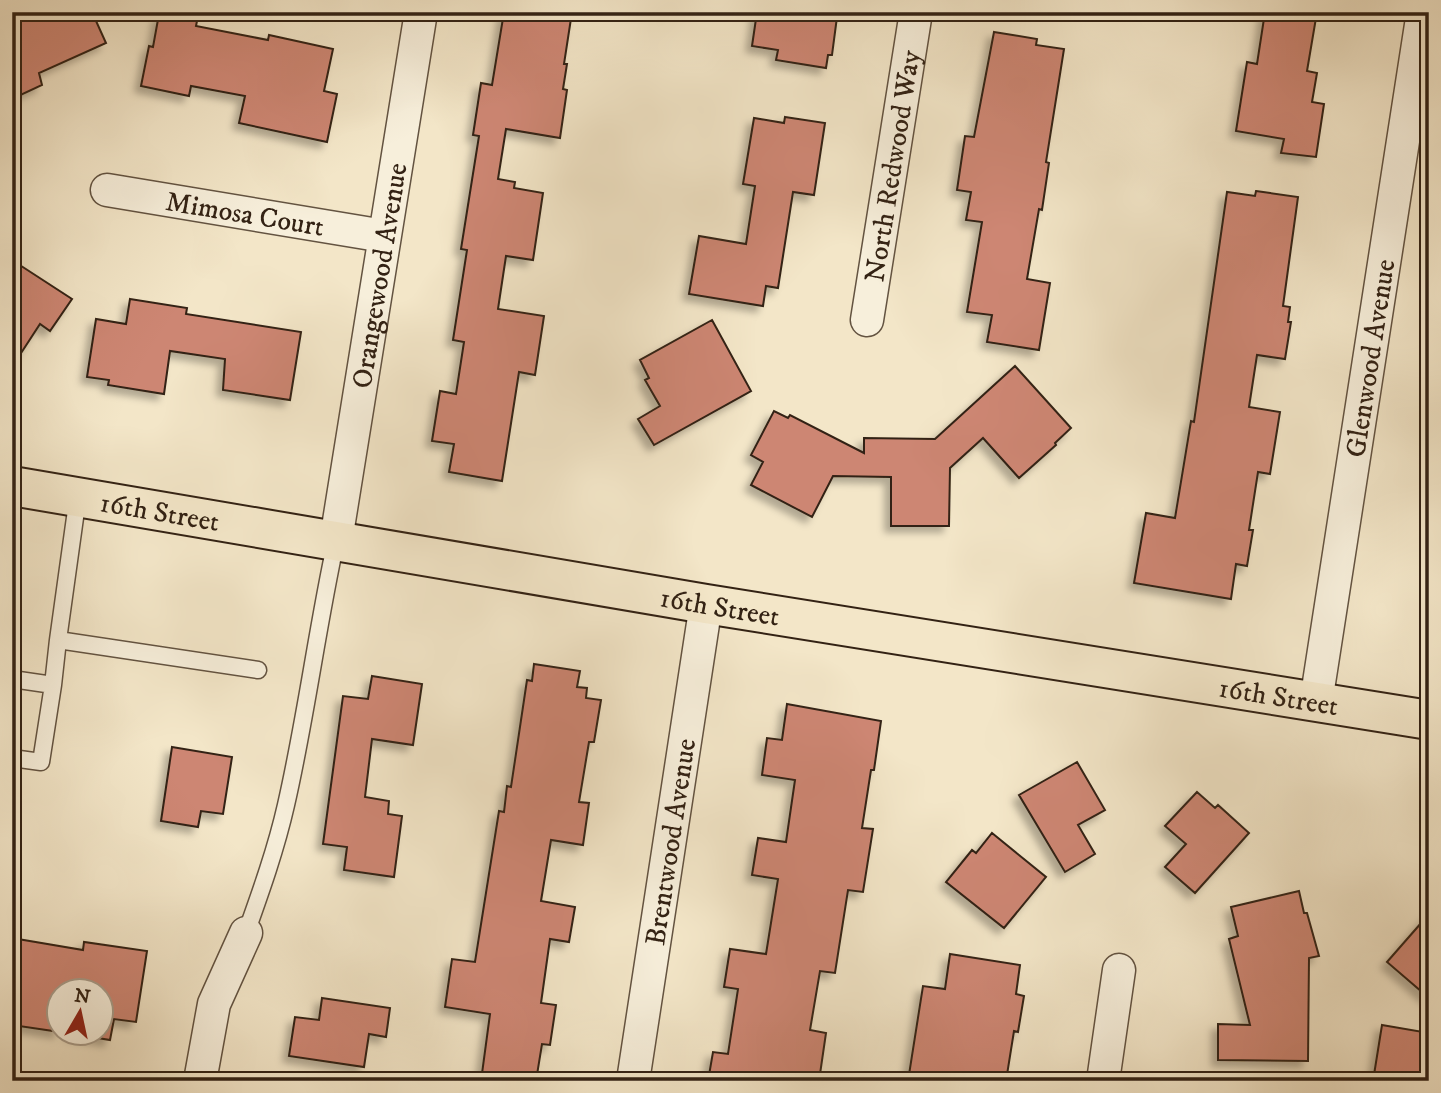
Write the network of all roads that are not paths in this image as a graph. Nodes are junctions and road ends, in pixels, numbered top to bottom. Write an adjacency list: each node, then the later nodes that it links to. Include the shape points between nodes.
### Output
1 (421, 12): 5 (street, Orangewood Avenue)
2 (916, 12): 6 (street, North Redwood Way)
3 (1423, 12): 15 (street, Glenwood Avenue)
4 (107, 190): 5 (street, Mimosa Court)
5 (384, 236): 9 (street, Orangewood Avenue)
6 (866, 320)
7 (12, 486): 8 (main road, 16th Street)
8 (78, 496): 9 (main road, 16th Street); 11 (lane)
9 (336, 540): 10 (main road, 16th Street); 18 (lane, via 286,804)
10 (706, 604): 15 (main road, 16th Street); 21 (street, Brentwood Avenue)
11 (58, 640): 12 (lane); 14 (lane)
12 (258, 670)
13 (12, 679): 14 (lane)
14 (53, 685): 17 (lane, via 41,762)
15 (1316, 702): 16 (main road, 16th Street)
16 (1429, 720)
17 (12, 758)
18 (246, 933): 20 (street, via 214,1004)
19 (1119, 970): 22 (street)
20 (200, 1081)
21 (633, 1081)
22 (1103, 1081)

